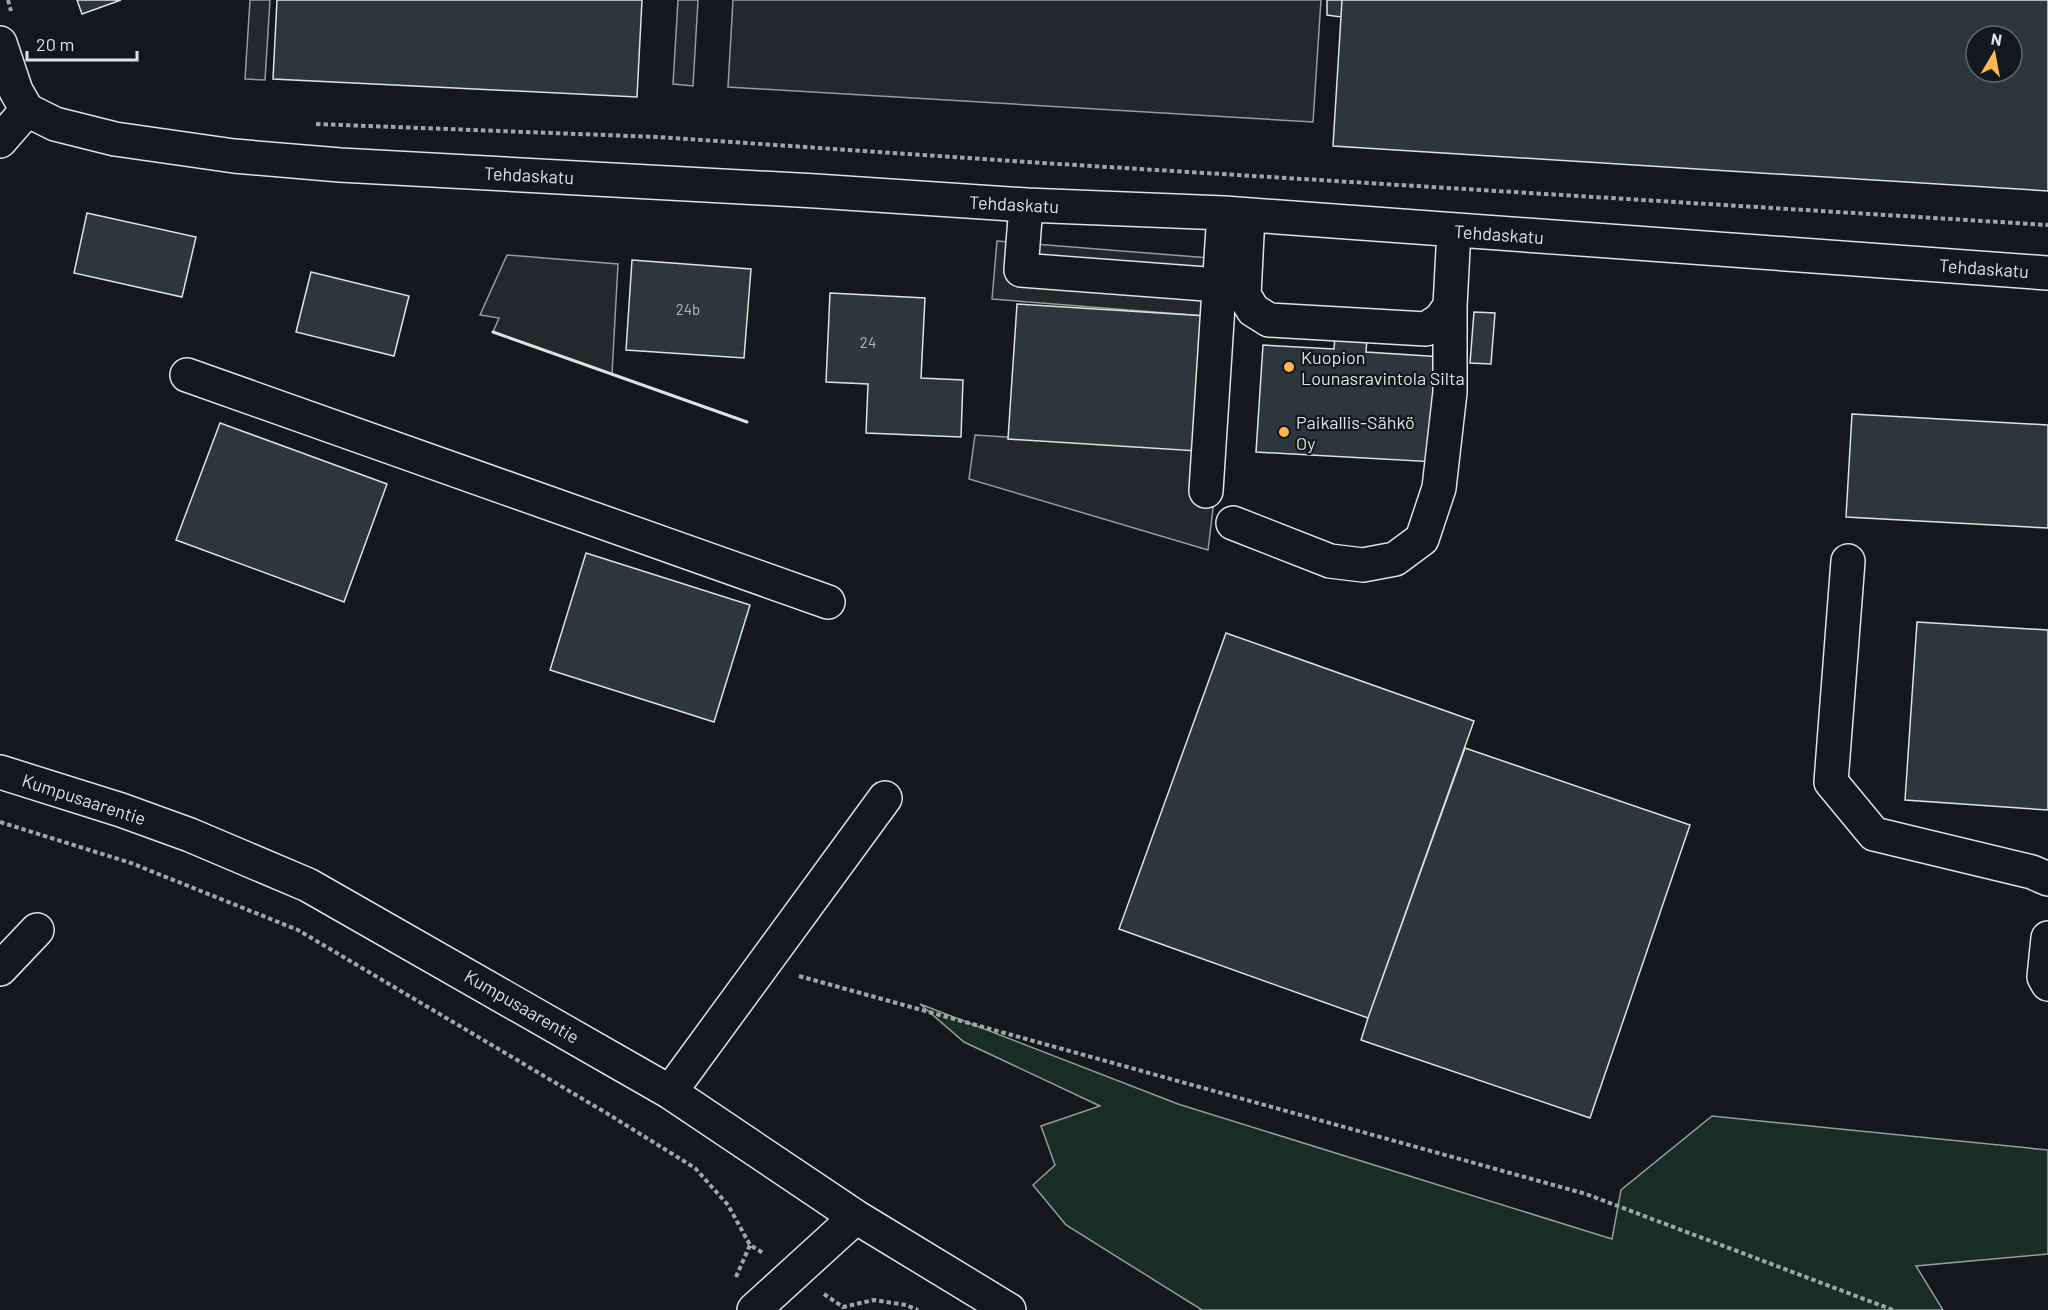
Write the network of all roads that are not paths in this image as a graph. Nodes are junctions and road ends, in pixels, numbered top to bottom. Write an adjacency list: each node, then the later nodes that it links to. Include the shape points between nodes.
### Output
1 (0, 43): 2 (street, via 16,91)
2 (27, 110): 3 (street); 4 (street, Tehdaskatu, via 55,124 115,139 234,156)
3 (0, 141)
4 (1026, 205): 5 (street, Tehdaskatu); 8 (street, via 1021,270)
5 (1236, 214): 6 (street, Tehdaskatu); 8 (street); 9 (street, via 1244,295 1253,310 1269,320 1426,329 1440,320)
6 (1454, 230): 7 (street, Tehdaskatu); 9 (street)
7 (2048, 273)
8 (1219, 285): 11 (street)
9 (1450, 306): 12 (street, via 1450,392 1439,488 1422,539 1395,559 1363,565 1330,561)
10 (187, 375): 14 (street)
11 (1206, 491)
12 (1233, 523)
13 (1848, 561): 17 (street, via 1831,782 1874,834)
14 (828, 602)
15 (0, 772): 22 (street, Kumpusaarentie, via 122,810 308,885)
16 (885, 798): 22 (street)
17 (2048, 879)
18 (37, 930): 20 (street)
19 (2048, 938): 21 (street, via 2044,977)
20 (0, 969)
21 (2048, 984)
22 (670, 1092): 23 (street, Kumpusaarentie)
23 (856, 1217): 24 (street); 25 (street, Kumpusaarentie)
24 (754, 1310)
25 (1009, 1310)

